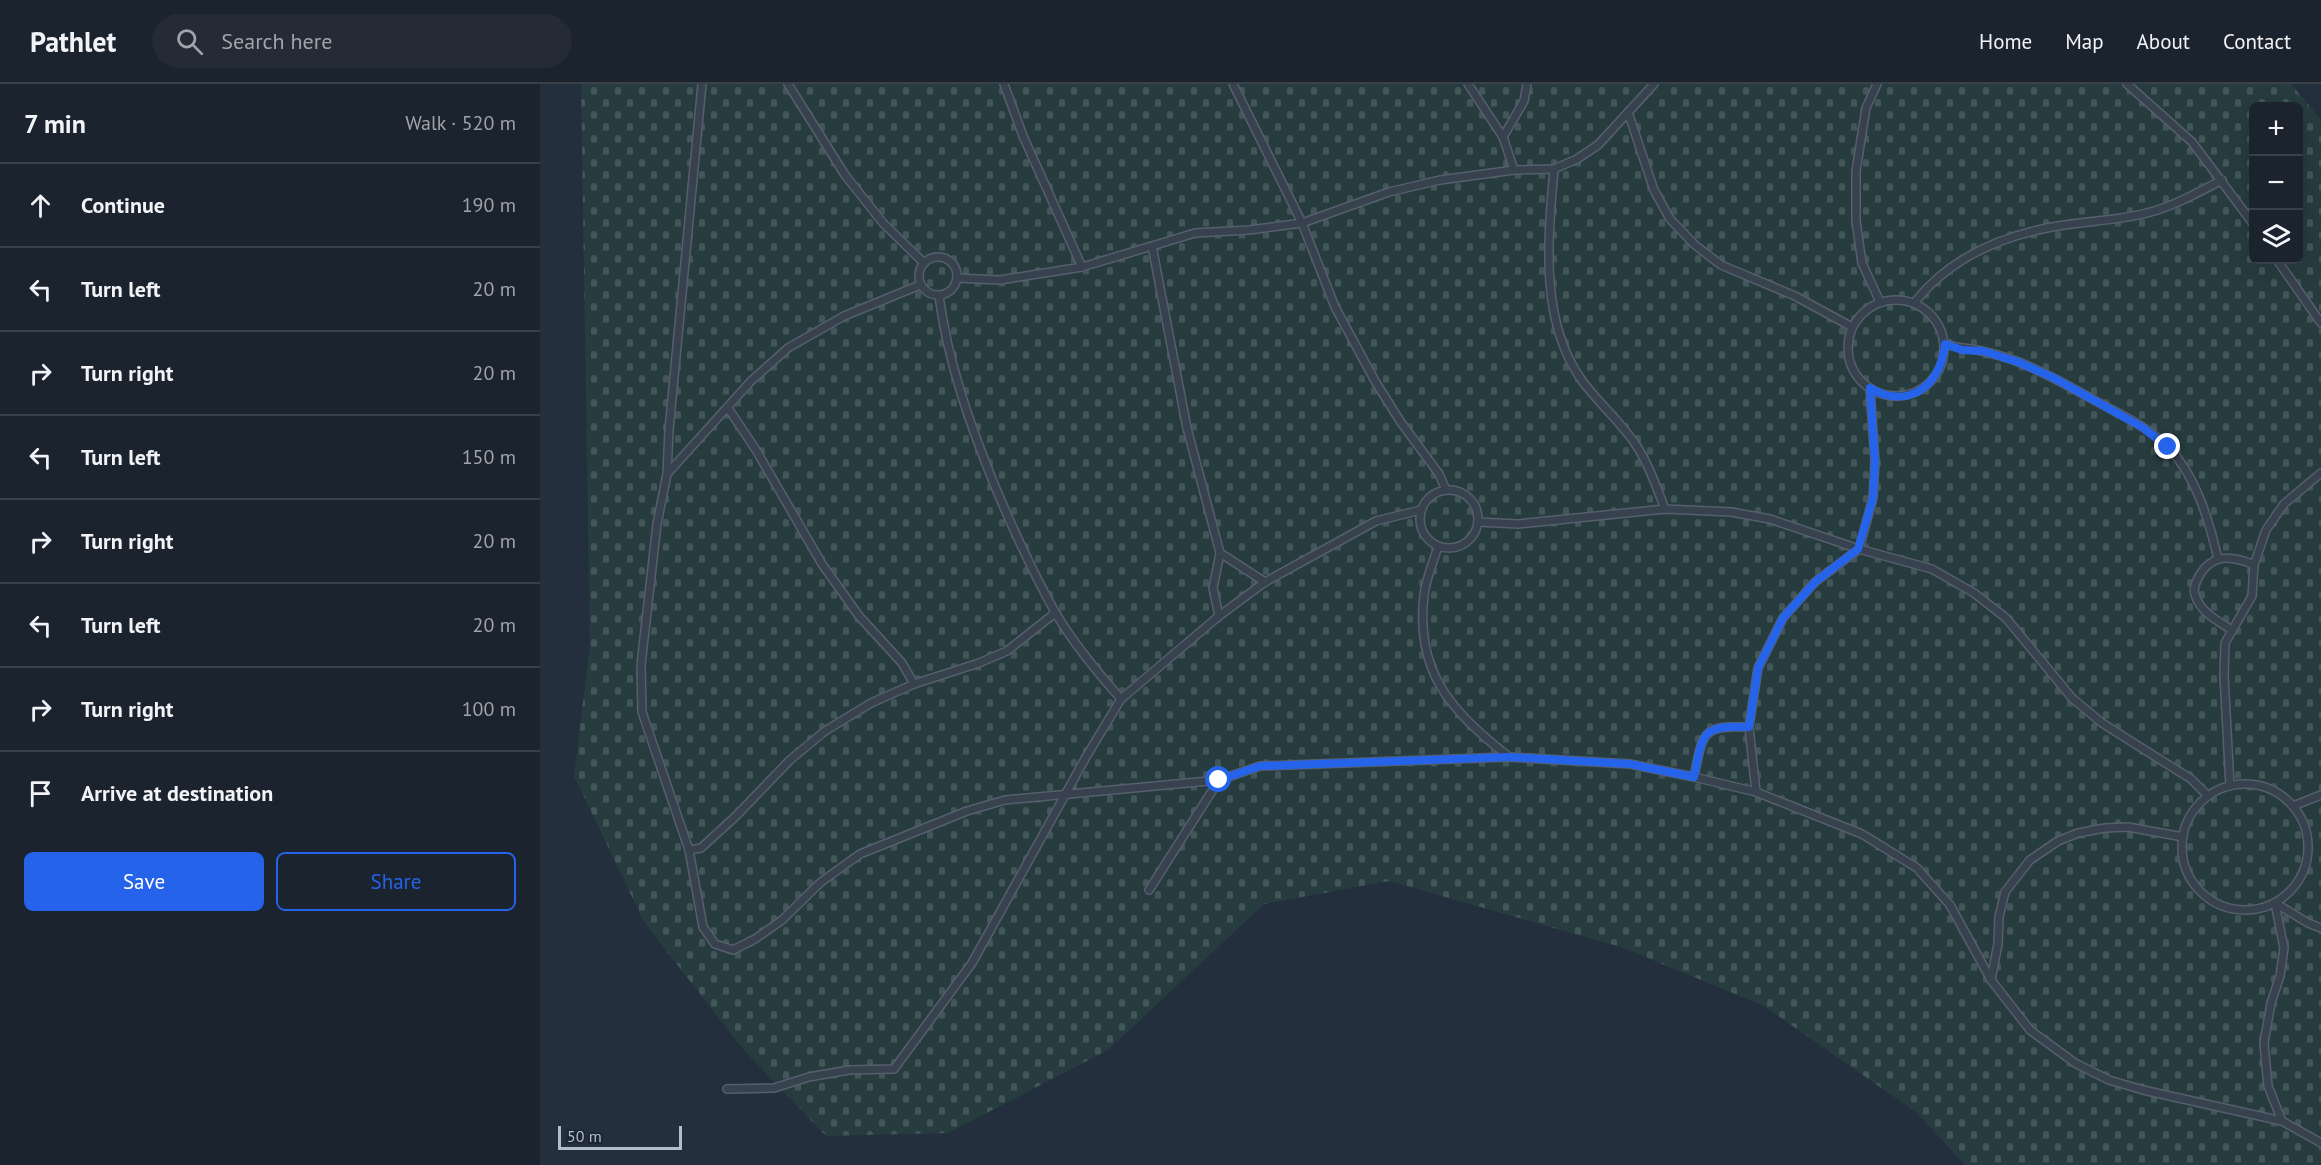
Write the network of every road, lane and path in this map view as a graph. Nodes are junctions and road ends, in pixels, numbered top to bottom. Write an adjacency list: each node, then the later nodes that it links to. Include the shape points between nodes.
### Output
1 (702, 84): 32 (lane)
2 (788, 84): 18 (lane, via 845,175 883,224)
3 (1004, 84): 20 (lane)
4 (1233, 84): 16 (lane)
5 (1467, 84): 11 (lane)
6 (1527, 84): 11 (lane, via 1524,101)
7 (1654, 84): 10 (lane)
8 (1877, 84): 24 (lane, via 1866,108 1856,171 1856,221 1862,263)
9 (2127, 84): 14 (lane, via 2192,142)
10 (1628, 112): 12 (lane, via 1598,145); 27 (lane, via 1654,190 1670,219 1695,245 1721,265 1795,296)
11 (1503, 137): 13 (lane)
12 (1554, 169): 13 (lane); 34 (lane, via 1549,270 1554,313 1564,346 1582,381 1634,443)
13 (1514, 170): 16 (lane, via 1389,192)
14 (2222, 180): 15 (lane); 25 (lane, via 2180,202 2146,213 2052,227 2003,239 1956,263 1930,283)
15 (2249, 219)
16 (1302, 223): 17 (lane, via 1195,233); 33 (lane, via 1335,307 1370,372)
17 (1152, 246): 20 (lane); 39 (lane, via 1187,428)
18 (924, 262): 21 (lane, via 934,257 946,258 955,266); 22 (lane, via 918,273)
19 (2280, 264): 26 (lane)
20 (1082, 267): 21 (lane, via 1000,280)
21 (957, 278): 23 (lane, via 948,293)
22 (920, 285): 23 (lane, via 924,291); 30 (lane, via 844,316 788,348)
23 (939, 296): 43 (lane, via 952,366 969,423 1011,524)
24 (1880, 302): 25 (lane); 27 (lane, via 1864,311)
25 (1915, 302): 28 (lane, via 1932,314)
26 (2321, 323)
27 (1851, 327): 29 (lane, via 1849,357 1854,372)
28 (1945, 344): 29 (lane, via 1944,360 1926,387 1895,396); 40 (lane, via 2018,362 2054,378 2142,427 2168,447 2198,495)
29 (1870, 388): 38 (lane, via 1873,498)
30 (728, 408): 32 (lane); 46 (lane, via 822,564 860,616 902,663)
31 (2321, 473): 41 (lane, via 2284,504 2266,530)
32 (667, 474): 59 (lane, via 657,524 642,655 642,712)
33 (1446, 490): 35 (lane, via 1431,496); 36 (lane, via 1470,499 1477,509)
34 (1665, 509): 36 (lane, via 1518,524); 38 (lane, via 1731,512 1770,519)
35 (1421, 510): 37 (lane, via 1420,524 1426,538); 42 (lane, via 1376,521)
36 (1478, 522): 37 (lane, via 1474,535 1464,545)
37 (1438, 547): 49 (lane, via 1424,593 1422,635 1429,663 1438,685 1466,720)
38 (1858, 549): 48 (lane, via 1815,582 1783,618 1758,668); 56 (lane, via 1932,569 1974,593 2006,618 2072,698 2103,723 2191,779)
39 (1220, 553): 42 (lane); 44 (lane, via 1214,588)
40 (2218, 558): 41 (lane, via 2239,558); 45 (lane, via 2205,566 2194,593 2213,619)
41 (2254, 565): 45 (lane, via 2252,596)
42 (1265, 582): 44 (lane)
43 (1055, 613): 46 (lane, via 1007,651); 47 (lane)
44 (1218, 616): 47 (lane)
45 (2232, 630): 52 (lane, via 2225,643 2224,676)
46 (914, 684): 59 (lane, via 871,703 825,731 701,848)
47 (1121, 699): 54 (lane)
48 (1749, 727): 50 (lane, via 1717,728 1706,733); 53 (lane)
49 (1509, 757): 50 (lane, via 1630,764); 51 (lane, via 1260,766)
50 (1694, 777): 53 (lane)
51 (1219, 780): 54 (lane); 60 (lane)
52 (2230, 786): 56 (lane); 57 (lane, via 2264,787)
53 (1756, 792): 63 (lane, via 1862,834 1917,868 1950,905)
54 (1066, 793): 59 (lane, via 1005,800 967,811 860,854 821,882 782,921 733,950 715,944 703,927); 64 (lane, via 972,963 894,1069 849,1070 774,1088)
55 (2321, 795): 57 (lane)
56 (2208, 796): 58 (lane, via 2192,814)
57 (2293, 806): 61 (lane, via 2308,840 2307,858 2290,892)
58 (2182, 837): 61 (lane, via 2186,871 2208,899 2241,910); 63 (lane, via 2128,827 2105,828 2058,841 2030,860 2006,892)
59 (689, 850)
60 (1149, 890)
61 (2275, 903): 62 (lane); 65 (lane, via 2284,948 2264,1043 2268,1086)
62 (2321, 928)
63 (1991, 980): 65 (lane, via 2030,1030 2075,1063 2109,1080)
64 (727, 1089)
65 (2282, 1121): 66 (lane)
66 (2321, 1143)

